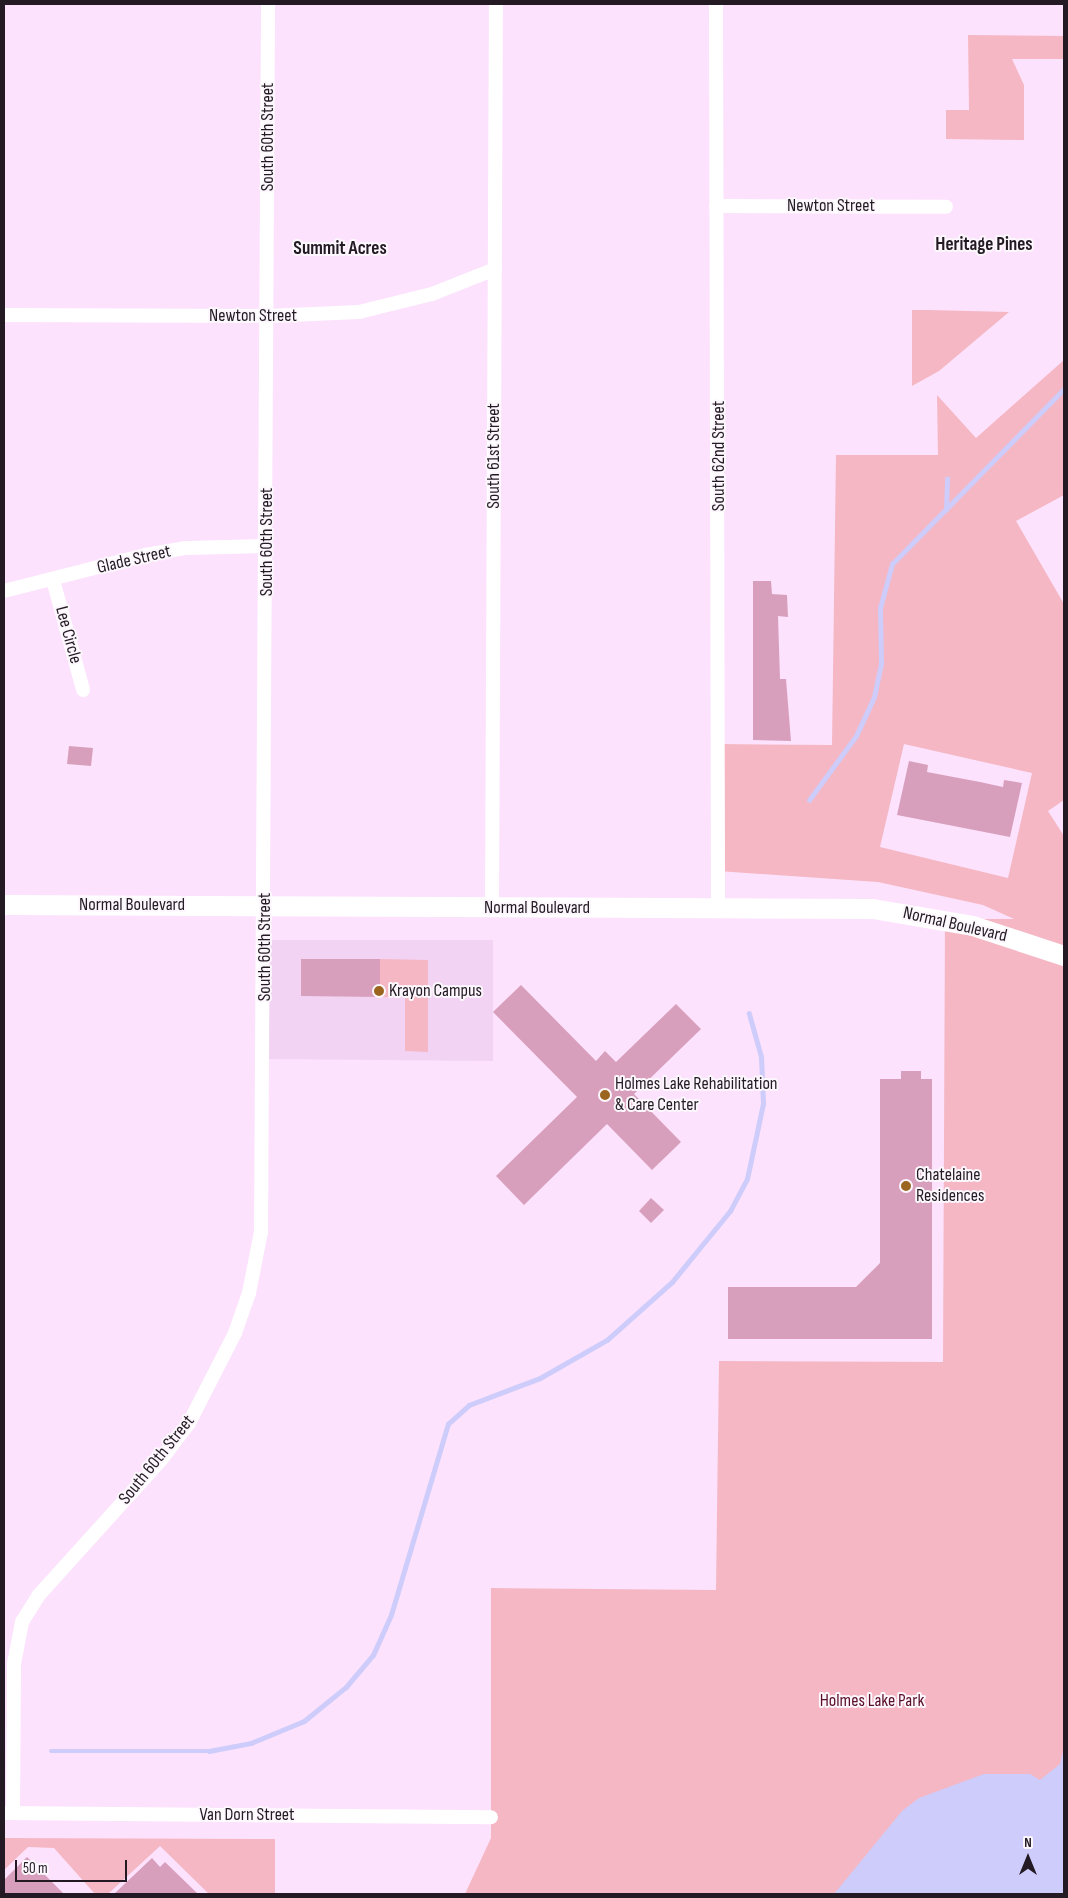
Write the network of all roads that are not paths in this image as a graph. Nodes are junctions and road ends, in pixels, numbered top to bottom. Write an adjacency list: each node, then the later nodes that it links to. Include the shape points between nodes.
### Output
1 (268, 4): 8 (street, South 60th Street)
2 (496, 4): 6 (street, South 61st Street)
3 (716, 4): 4 (street, South 62nd Street)
4 (716, 206): 5 (street, Newton Street); 16 (street, South 62nd Street)
5 (946, 206)
6 (495, 269): 8 (street, Newton Street, via 396,305 321,316); 15 (street, South 61st Street)
7 (4, 315): 8 (street, Newton Street)
8 (268, 316): 9 (street, South 60th Street)
9 (267, 546): 10 (street, Glade Street, via 186,548 144,555); 14 (street, South 60th Street)
10 (54, 580): 11 (street, Glade Street); 12 (street, Lee Circle)
11 (4, 591)
12 (83, 690)
13 (4, 905): 14 (main road, Normal Boulevard)
14 (266, 906): 15 (main road, Normal Boulevard); 18 (street, South 60th Street, via 263,1214 249,1293 219,1371 180,1436 38,1596 22,1622 14,1664)
15 (492, 908): 16 (main road, Normal Boulevard)
16 (718, 908): 17 (main road, Normal Boulevard, via 850,908 914,913 973,926)
17 (1064, 956)
18 (8, 1813): 19 (street, Van Dorn Street)
19 (491, 1817)

